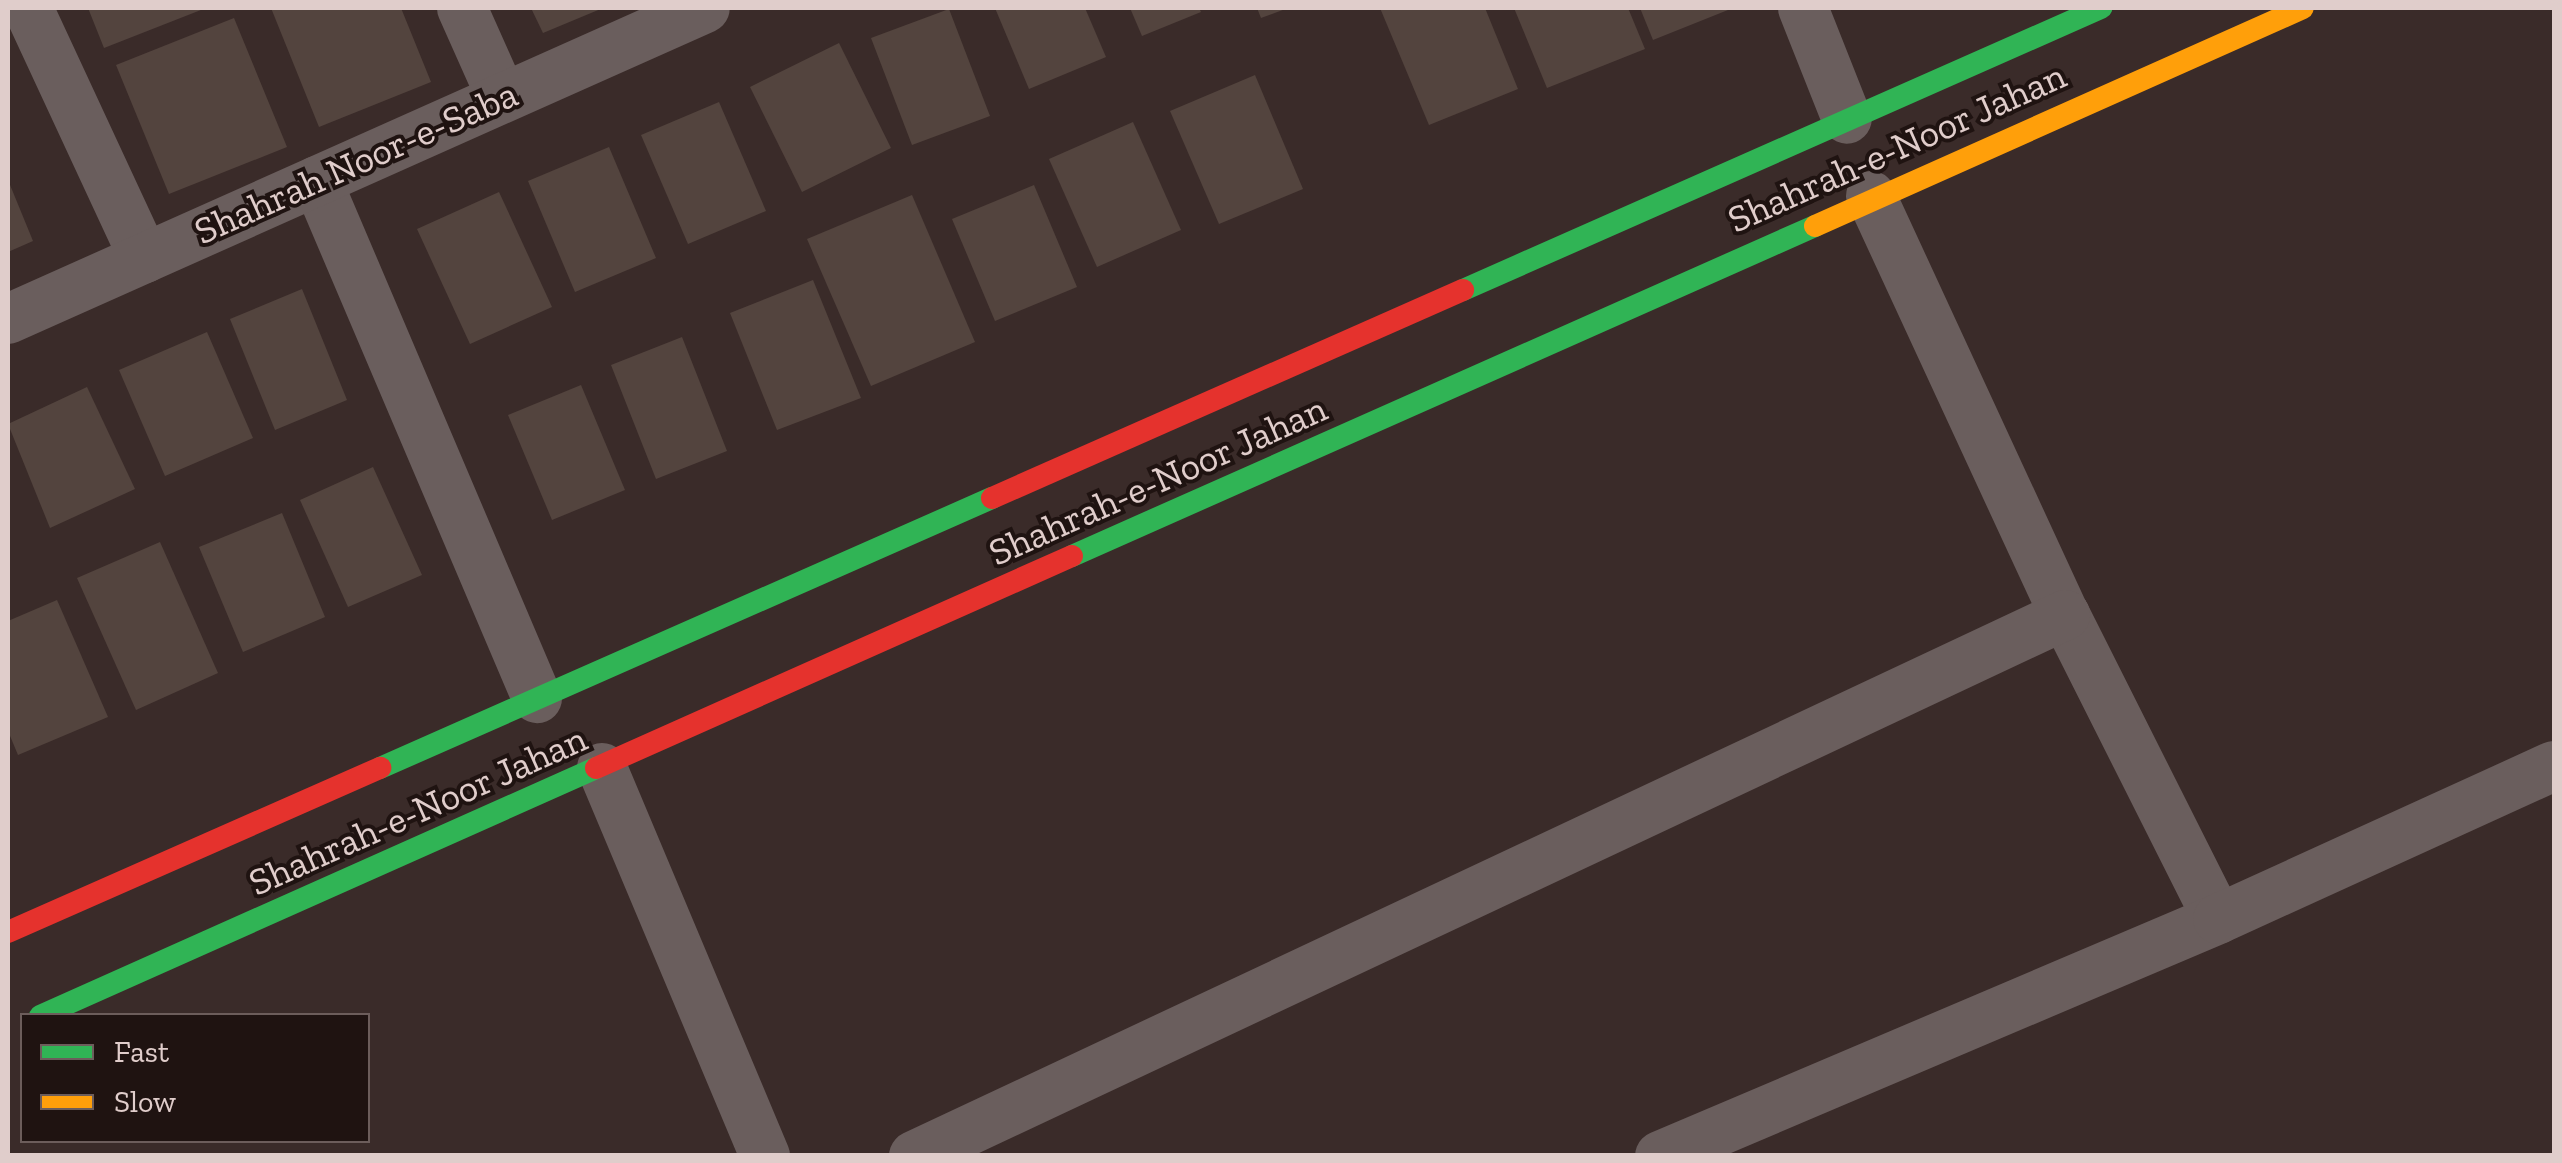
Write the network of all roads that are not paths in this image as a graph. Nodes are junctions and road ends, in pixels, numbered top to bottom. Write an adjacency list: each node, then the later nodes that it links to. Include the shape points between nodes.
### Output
1 (28, 8): 11 (street)
2 (462, 8): 7 (street)
3 (705, 8): 7 (street, Shahrah Noor-e-Saba)
4 (1804, 8): 8 (street)
5 (2100, 8): 8 (main road, Shahrah-e-Noor Jahan)
6 (2303, 8): 10 (main road, Shahrah-e-Noor Jahan)
7 (502, 98): 9 (street, Shahrah Noor-e-Saba)
8 (1847, 118): 13 (main road, Shahrah-e-Noor Jahan)
9 (317, 181): 11 (street, Shahrah Noor-e-Saba); 16 (street)
10 (1872, 196): 14 (main road, Shahrah-e-Noor Jahan); 15 (street)
11 (144, 258): 12 (street, Shahrah Noor-e-Saba)
12 (8, 319)
13 (1252, 382): 14 (main road); 16 (main road, Shahrah-e-Noor Jahan)
14 (1287, 461): 18 (main road, Shahrah-e-Noor Jahan)
15 (2065, 615): 19 (street); 23 (street)
16 (537, 698): 20 (main road, Shahrah-e-Noor Jahan)
17 (2554, 766): 19 (street)
18 (602, 768): 21 (main road, Shahrah-e-Noor Jahan); 22 (street)
19 (2218, 918): 24 (street)
20 (8, 932)
21 (47, 1013)
22 (765, 1156)
23 (914, 1156)
24 (1660, 1156)

